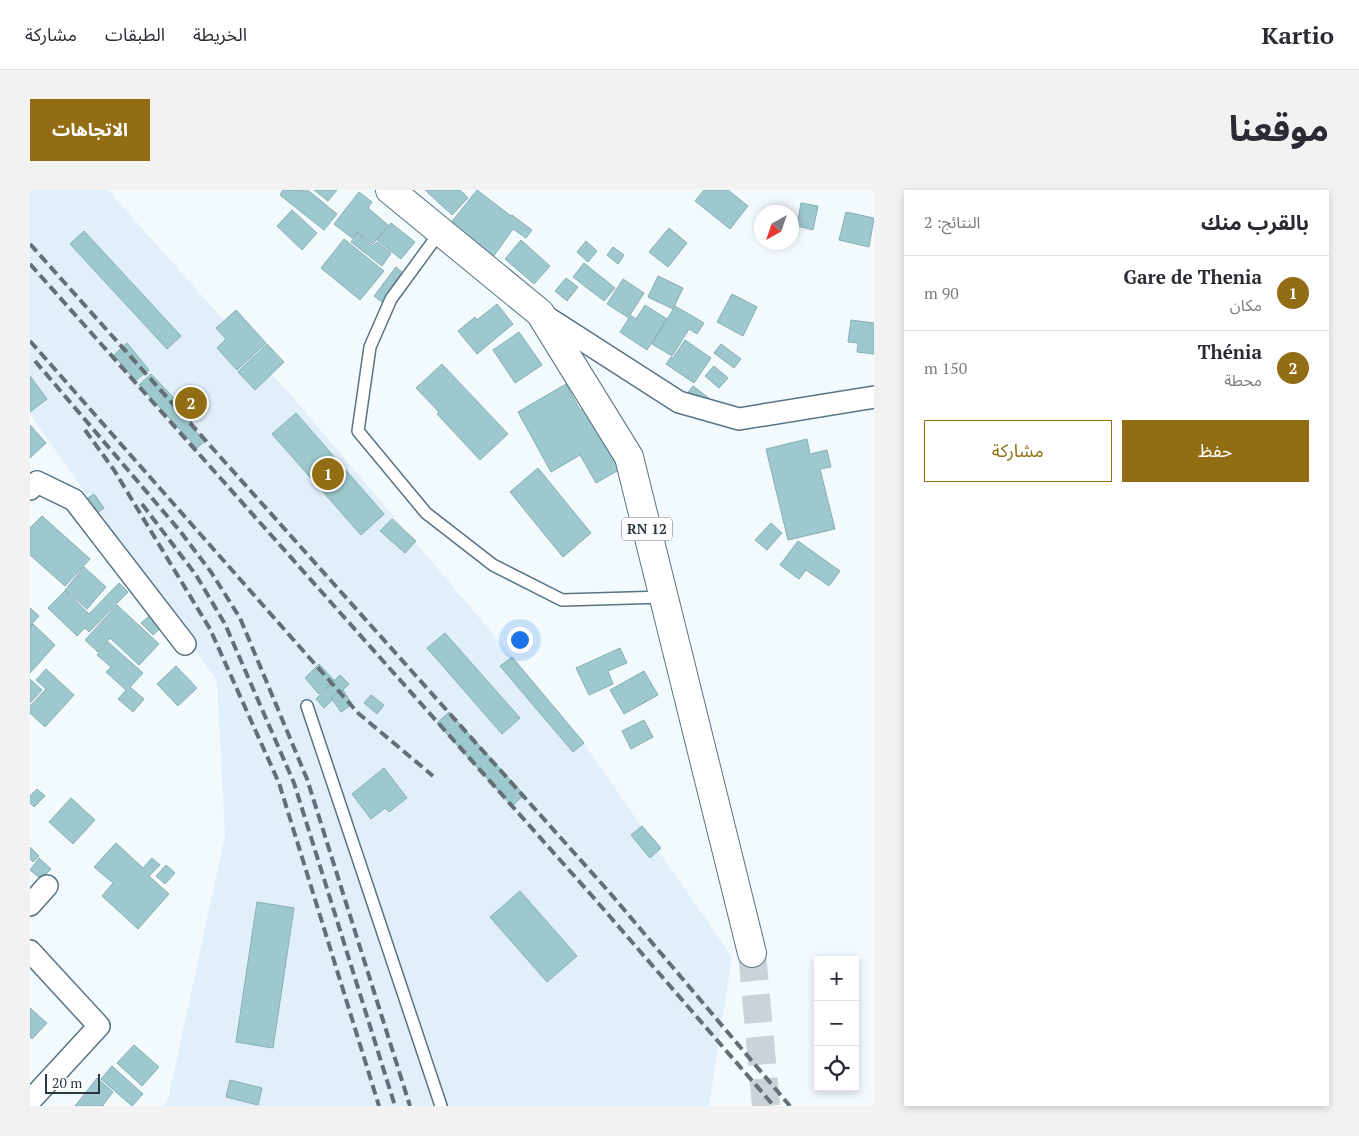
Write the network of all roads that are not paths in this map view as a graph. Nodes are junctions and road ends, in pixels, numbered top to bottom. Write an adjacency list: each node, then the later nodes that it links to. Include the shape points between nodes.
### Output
1 (390, 190): 2 (main road, RN 12)
2 (440, 232): 3 (main road, RN 12); 6 (lane, via 391,299 370,347 358,431 426,514 493,565 562,600)
3 (540, 313): 4 (street, via 679,402 739,419); 6 (main road, RN 12, via 629,457)
4 (874, 397)
5 (30, 489): 7 (street, via 37,482 74,500)
6 (664, 597): 12 (main road, RN 12)
7 (185, 644)
8 (307, 706): 14 (lane)
9 (47, 886): 10 (street)
10 (30, 905)
11 (30, 952): 13 (street, via 99,1026)
12 (752, 952)
13 (30, 1101)
14 (441, 1106)

